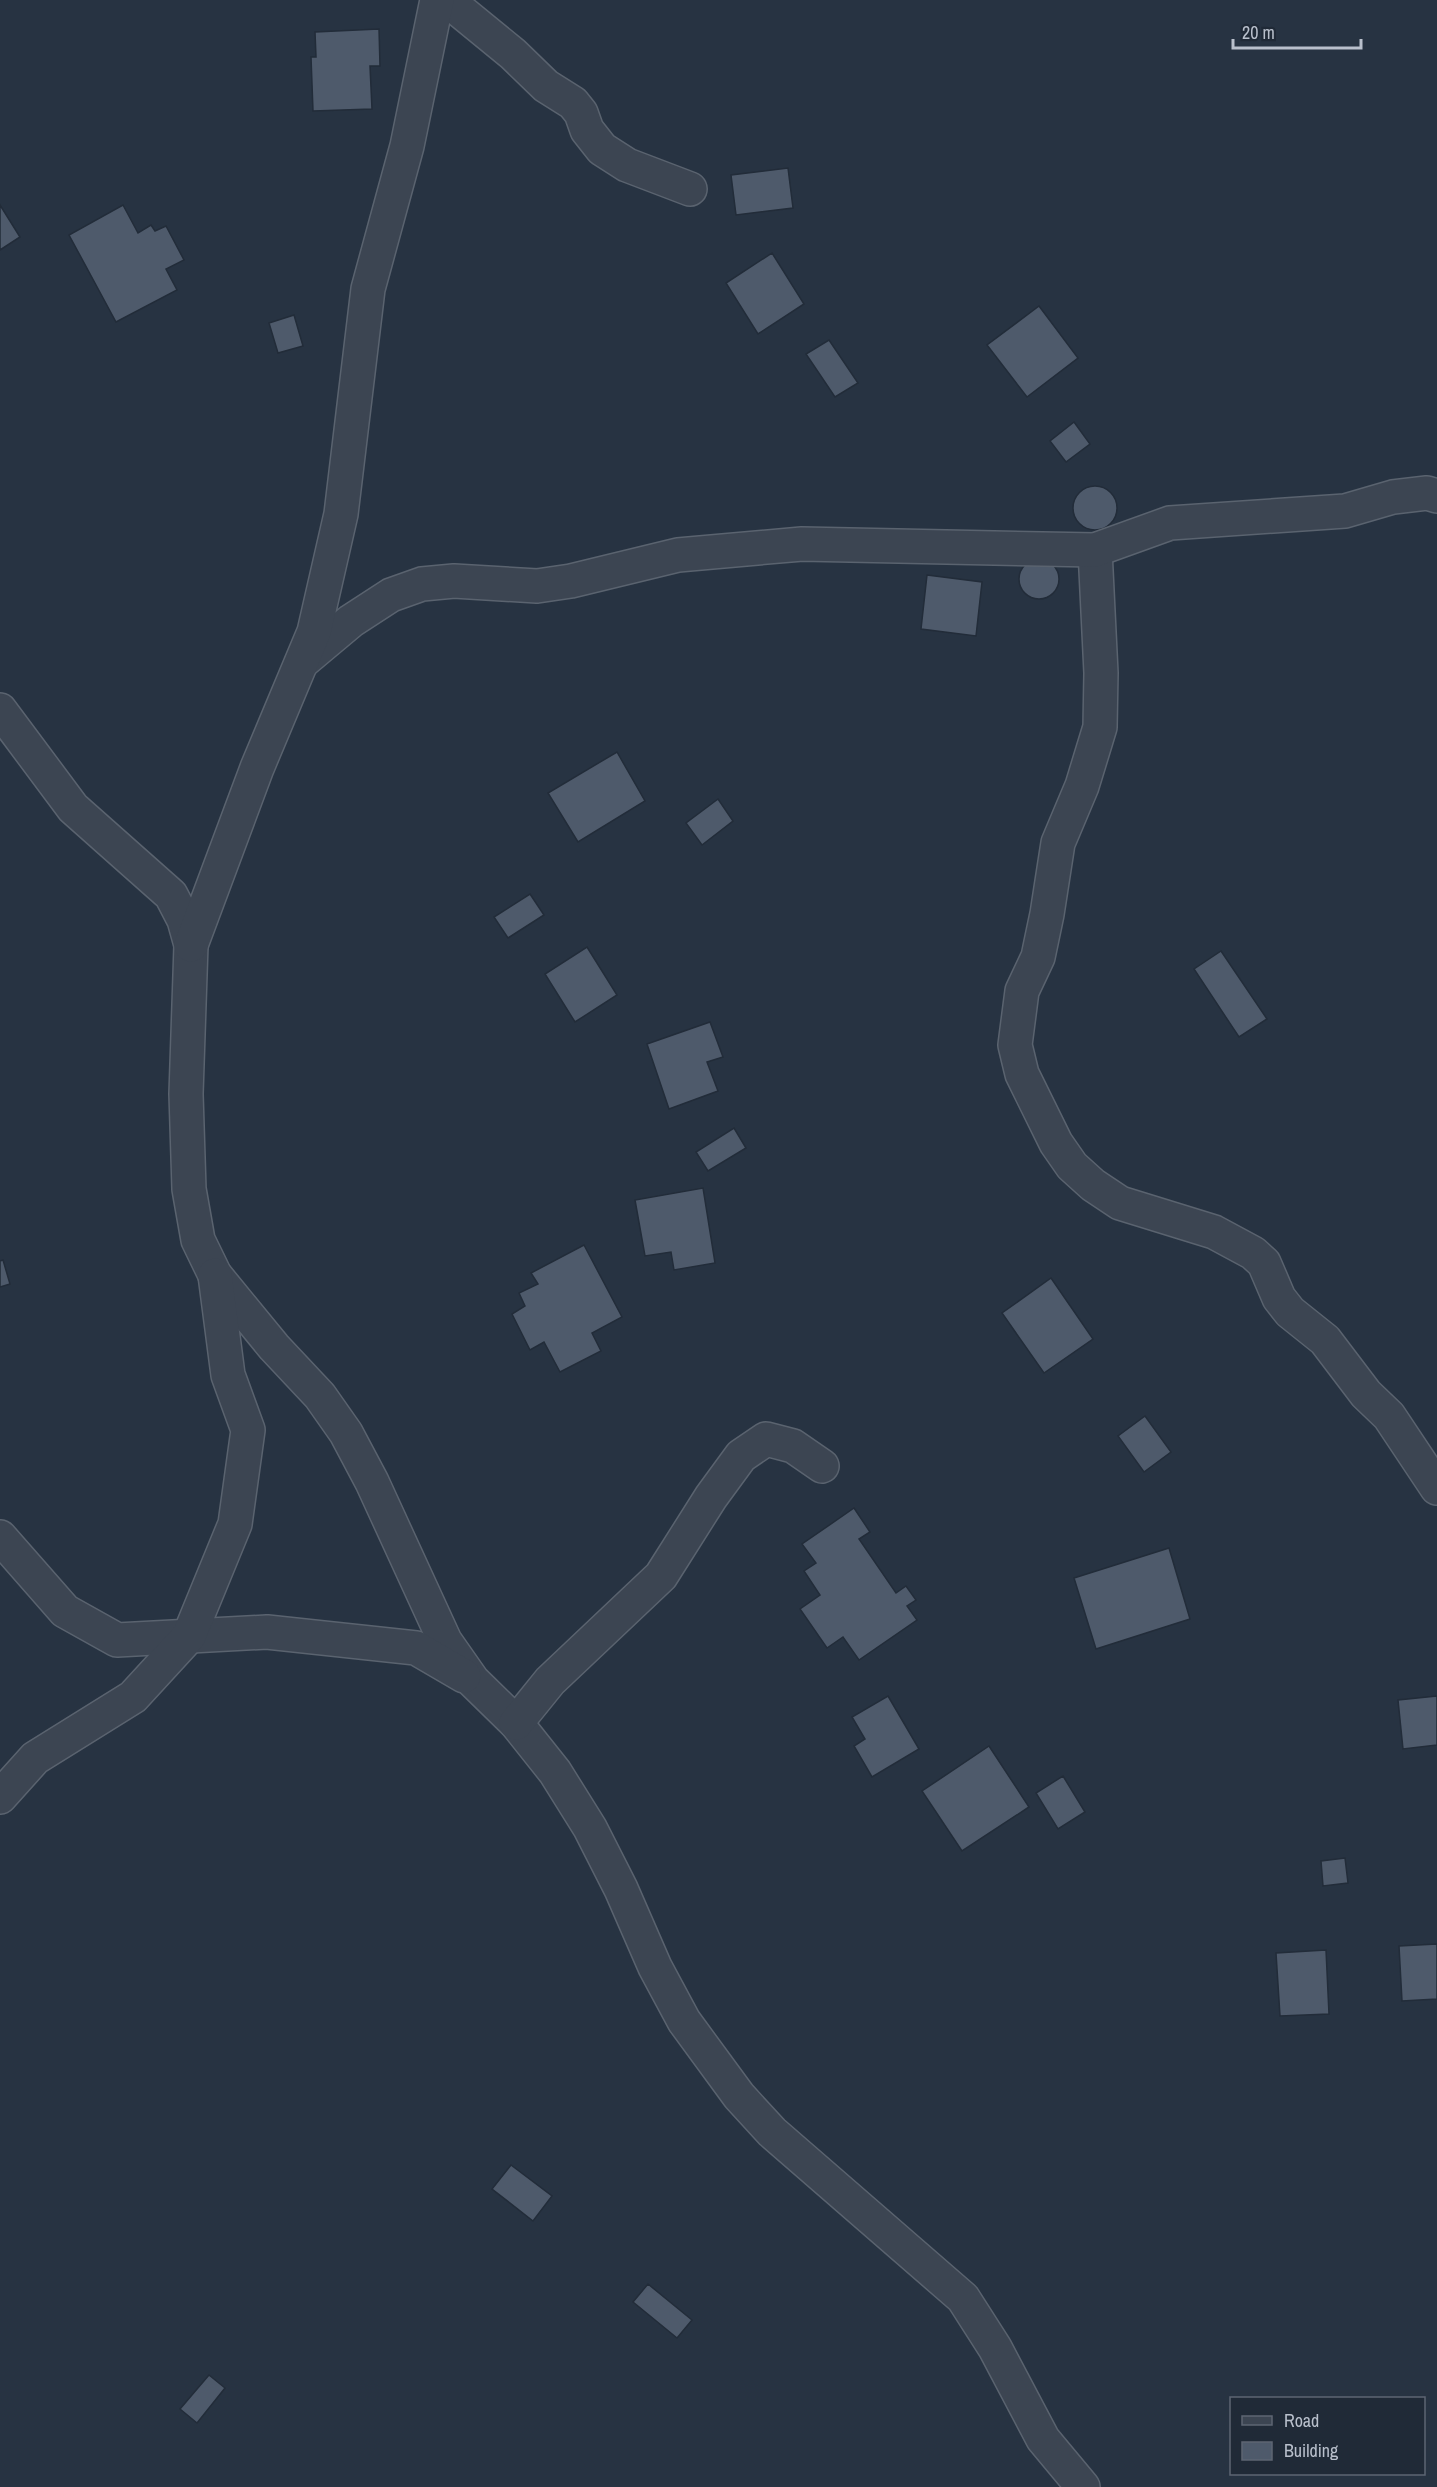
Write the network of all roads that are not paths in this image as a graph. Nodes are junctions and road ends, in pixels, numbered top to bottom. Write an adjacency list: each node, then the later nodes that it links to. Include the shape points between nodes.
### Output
1 (437, 0): 6 (street, via 407,146 368,289 342,514 314,632)
2 (447, 0): 3 (street, via 546,86 573,103 602,149 627,165)
3 (690, 189)
4 (1437, 495): 5 (street, via 1393,497 1345,511 1170,523)
5 (1095, 550): 6 (street, via 802,544 678,555 537,586 454,581 422,584 391,595 351,621); 11 (street, via 1100,727 1082,786 1058,843 1038,957 1022,992 1015,1046 1022,1074 1056,1143 1072,1166 1094,1185 1120,1203 1214,1233 1264,1263 1279,1298 1325,1340 1366,1394 1389,1416)
6 (302, 662): 8 (street, via 257,768)
7 (0, 710): 8 (street, via 73,808 171,895)
8 (191, 945): 9 (street, via 186,1094 189,1189 198,1240)
9 (215, 1275): 13 (street, via 228,1375 248,1430 235,1524); 14 (street, via 320,1396 346,1433 445,1641)
10 (822, 1466): 15 (street, via 793,1446 766,1439 741,1456 661,1576 550,1681)
11 (1437, 1488)
12 (0, 1537): 13 (street, via 65,1611 117,1640)
13 (189, 1636): 14 (street, via 267,1632 416,1648); 16 (street, via 133,1697 35,1758)
14 (473, 1681): 15 (street)
15 (516, 1723): 17 (street, via 555,1772 590,1828 684,2021 732,2087 772,2132 963,2298 995,2348 1043,2439)
16 (0, 1797)
17 (1083, 2487)

